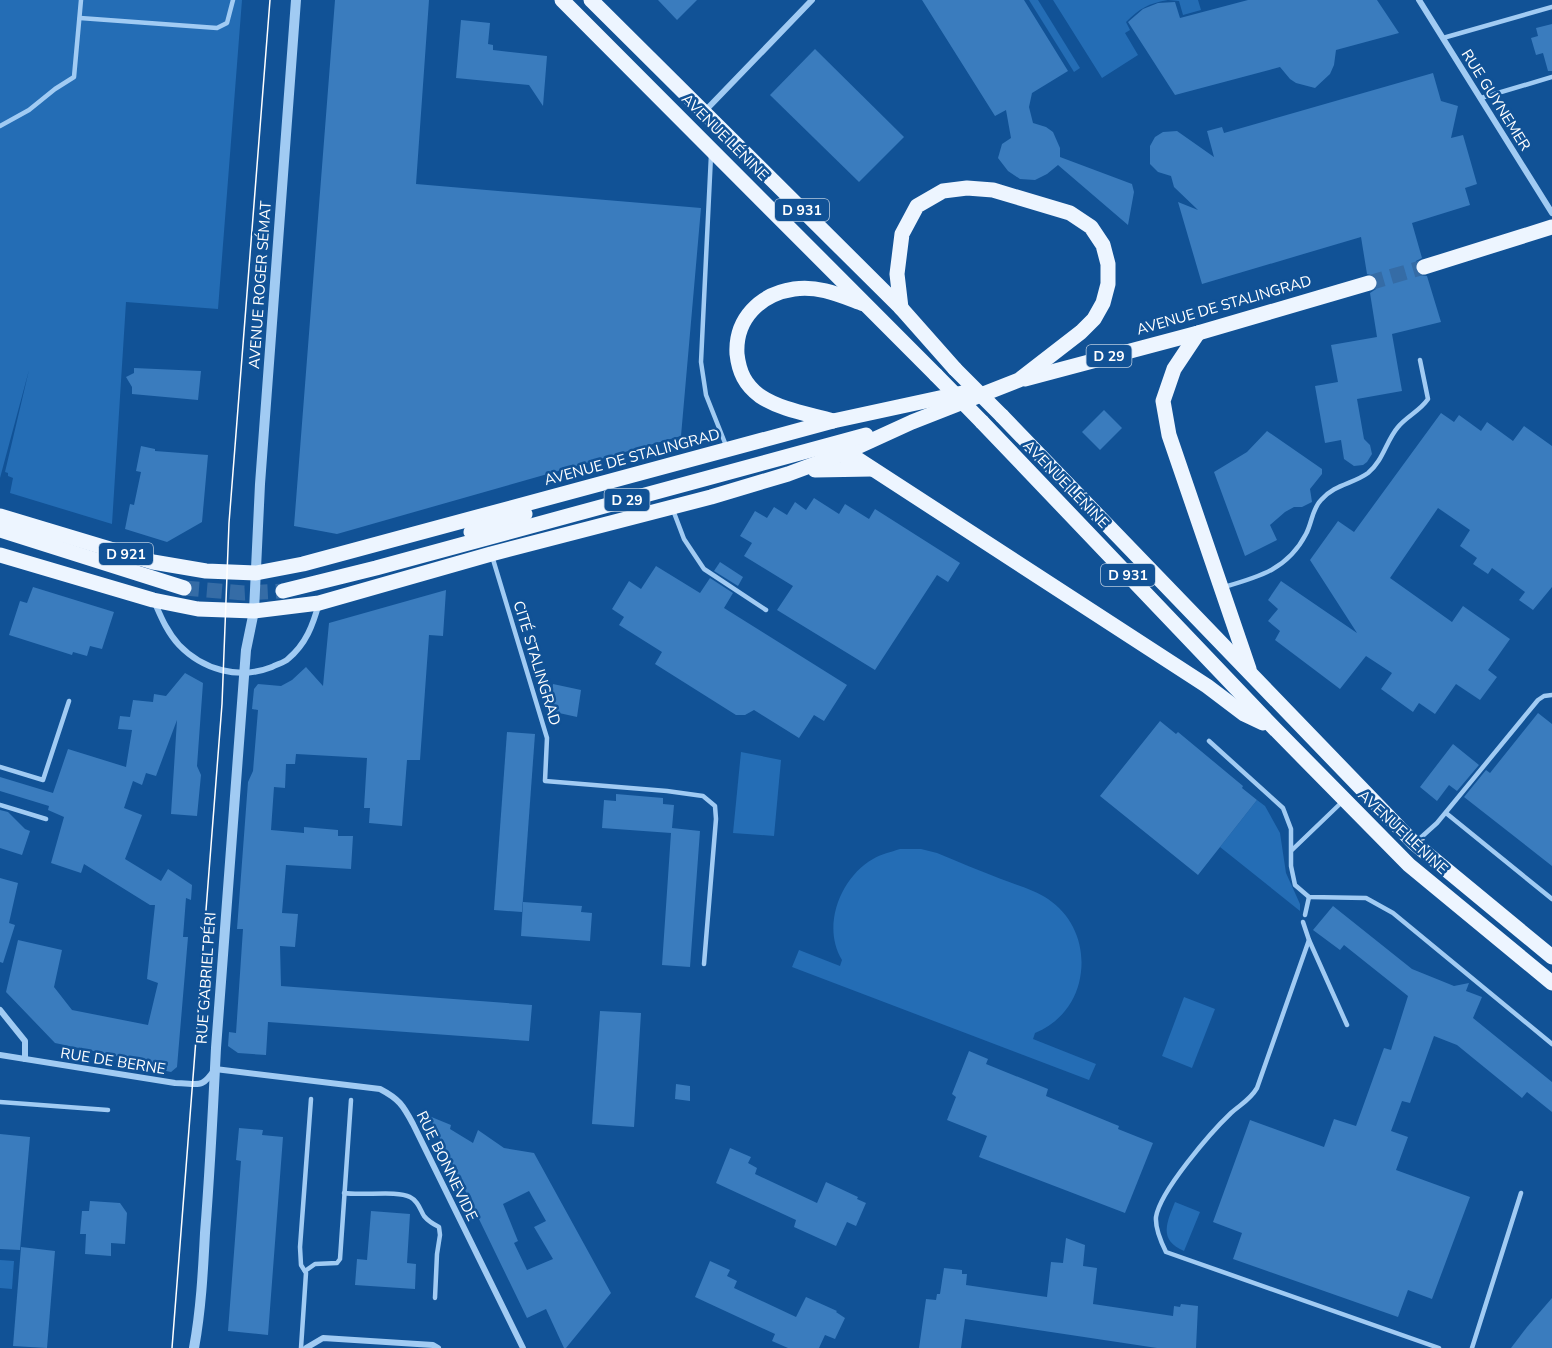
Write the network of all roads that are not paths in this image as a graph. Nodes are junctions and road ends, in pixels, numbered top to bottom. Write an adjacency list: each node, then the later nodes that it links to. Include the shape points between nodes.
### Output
1 (81, 0): 9 (lane)
2 (233, 0): 9 (lane, via 226,23 217,28)
3 (296, 0): 39 (street, AVENUE ROGER SÉMAT)
4 (562, 0): 15 (main road, AVENUE LÉNINE / D 931)
5 (591, 0): 13 (main road, AVENUE LÉNINE / D 931)
6 (812, 0): 13 (street)
7 (1419, 0): 10 (street, RUE GUYNEMER)
8 (1552, 7): 10 (lane)
9 (80, 18): 14 (lane, via 74,77)
10 (1443, 38): 12 (street, RUE GUYNEMER)
11 (1552, 77): 12 (lane)
12 (1481, 98): 16 (street, RUE GUYNEMER)
13 (704, 112): 21 (main road, AVENUE LÉNINE / D 931)
14 (0, 126)
15 (712, 149): 20 (main road, AVENUE LÉNINE / D 931); 27 (lane, via 701,362 705,395)
16 (1552, 213)
17 (1552, 227): 18 (main road)
18 (1424, 267)
19 (1369, 283): 22 (main road, AVENUE DE STALINGRAD / D 29)
20 (869, 306): 25 (main road, via 828,291 794,288 755,306 739,330 739,366 749,386 774,403); 51 (main road, AVENUE LÉNINE / D 931, bridge)
21 (901, 308): 24 (main road, via 897,274 902,234 917,206 943,191 993,190 1070,213 1091,227 1103,245 1108,264 1103,303 1081,332); 48 (main road, AVENUE LÉNINE / D 931, bridge, via 955,369)
22 (1198, 333): 24 (main road, AVENUE DE STALINGRAD / D 29); 41 (main road, via 1174,369 1163,401 1169,435)
23 (1420, 360): 41 (lane, via 1428,399 1398,426 1378,462 1369,472 1344,483 1320,501 1306,534 1282,565)
24 (1019, 380): 25 (main road, AVENUE DE STALINGRAD / D 29); 26 (main road, AVENUE DE STALINGRAD / D 29)
25 (833, 421): 27 (main road, AVENUE DE STALINGRAD / D 29)
26 (912, 422): 28 (main road, AVENUE DE STALINGRAD / D 29); 29 (main road, AVENUE DE STALINGRAD / D 29)
27 (728, 449): 30 (main road, AVENUE DE STALINGRAD / D 29)
28 (801, 453): 29 (main road); 40 (main road, AVENUE DE STALINGRAD / D 29)
29 (842, 454): 31 (main road); 32 (main road, AVENUE DE STALINGRAD / D 29)
30 (657, 469): 39 (main road, AVENUE DE STALINGRAD / D 29, via 303,564); 40 (main road, D 29)
31 (872, 469): 32 (main road); 51 (main road, via 1207,686 1244,714)
32 (788, 474): 33 (main road, AVENUE DE STALINGRAD / D 29)
33 (672, 507): 37 (main road, AVENUE DE STALINGRAD / D 29); 45 (lane, via 684,539 704,569)
34 (0, 516): 39 (main road, D 921, via 153,562)
35 (0, 530): 36 (main road, D 921, via 184,588 146,584)
36 (0, 541)
37 (491, 554): 44 (main road, AVENUE DE STALINGRAD / D 29); 66 (lane, CITÉ STALINGRAD, via 547,738 544,781 694,794 715,806)
38 (0, 555): 43 (main road, D 921)
39 (256, 573): 46 (street, AVENUE ROGER SÉMAT)
40 (341, 577): 42 (main road, AVENUE DE STALINGRAD / D 29)
41 (1222, 588): 48 (main road)
42 (283, 591)
43 (153, 600): 46 (main road, D 921, via 198,609); 47 (street, via 178,645 194,658 224,672)
44 (319, 603): 46 (main road, AVENUE DE STALINGRAD / D 29); 47 (street, via 310,631 286,661)
45 (766, 610)
46 (254, 611): 47 (street, RUE GABRIEL PÉRI)
47 (244, 673): 73 (street, RUE GABRIEL PÉRI)
48 (1250, 673): 58 (main road, AVENUE LÉNINE / D 931)
49 (1552, 695): 56 (lane, via 1538,700)
50 (69, 701): 53 (lane, via 43,780)
51 (1274, 728): 54 (main road, AVENUE LÉNINE / D 931)
52 (1209, 741): 59 (lane, via 1283,808 1291,829)
53 (0, 767)
54 (1343, 800): 59 (lane); 67 (main road, AVENUE LÉNINE / D 931, via 1409,866)
55 (0, 805): 57 (lane)
56 (1446, 813): 58 (lane); 61 (lane)
57 (46, 819)
58 (1414, 843): 65 (main road, AVENUE LÉNINE / D 931)
59 (1292, 850): 60 (lane, via 1295,885)
60 (1309, 897): 62 (lane); 70 (lane, via 1366,898 1393,913)
61 (1552, 899)
62 (1305, 915)
63 (1304, 922): 64 (lane)
64 (1310, 939): 69 (lane); 87 (lane, via 1257,1088 1213,1131 1164,1195 1156,1218 1160,1239 1166,1252)
65 (1552, 957)
66 (704, 964)
67 (1552, 983)
68 (0, 1010): 72 (street, via 26,1041)
69 (1347, 1025)
70 (1552, 1044)
71 (0, 1055): 72 (street, RUE DE BERNE)
72 (26, 1059): 73 (street, RUE DE BERNE, via 175,1083 206,1082)
73 (215, 1069): 82 (street, RUE GABRIEL PÉRI); 86 (street, RUE BONNEVIDE, via 380,1089 403,1104)
74 (310, 1099): 80 (lane, via 300,1247)
75 (351, 1100): 78 (lane)
76 (0, 1102): 77 (lane)
77 (108, 1110)
78 (344, 1193): 80 (lane, via 340,1259 337,1263 315,1264); 81 (lane, via 409,1197 439,1227)
79 (1521, 1193): 88 (lane)
80 (305, 1271): 83 (lane)
81 (435, 1298)
82 (194, 1348)
83 (301, 1348)
84 (306, 1348): 85 (street, via 324,1338)
85 (438, 1348)
86 (523, 1348)
87 (1439, 1348)
88 (1472, 1348)

